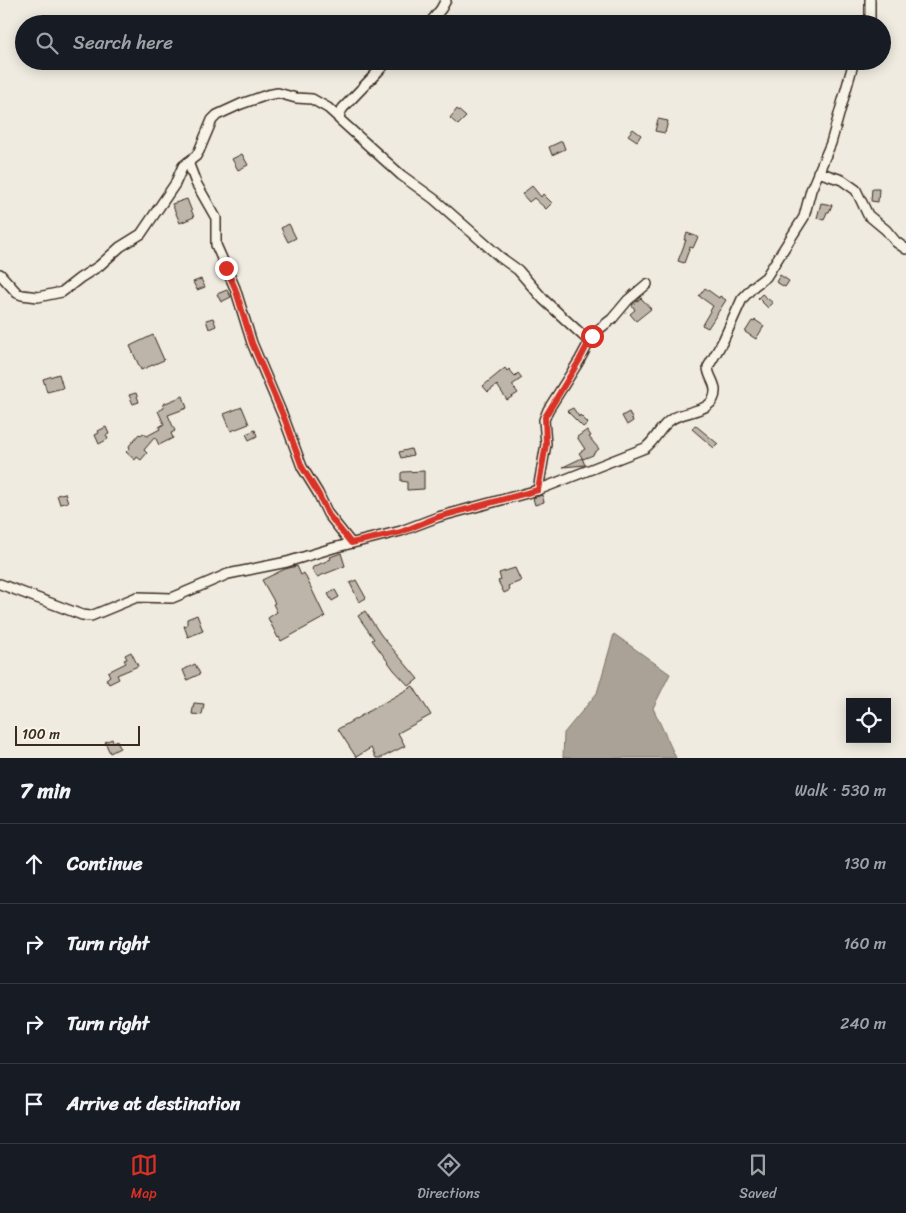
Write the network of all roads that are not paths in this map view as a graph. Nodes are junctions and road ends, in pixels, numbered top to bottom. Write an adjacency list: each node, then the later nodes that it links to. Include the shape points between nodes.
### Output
1 (446, 0): 3 (street)
2 (870, 0): 4 (street)
3 (436, 15)
4 (870, 15)
5 (380, 70): 7 (street, via 343,108)
6 (851, 70): 9 (street, via 831,143)
7 (339, 118): 8 (street, via 312,99 267,95 212,120 199,151); 13 (street, via 400,175 434,199 518,270 544,300)
8 (188, 162): 11 (street, via 141,234 62,292 38,297 22,295); 15 (street, via 216,218 216,245 302,467 328,514)
9 (818, 172): 10 (street, via 842,180 856,190 868,215); 14 (street, via 800,226 766,277 742,299 711,362 708,369 715,391 712,401 696,412 672,419 650,444 636,452)
10 (906, 249)
11 (0, 274)
12 (647, 284): 13 (street, via 594,333)
13 (590, 342): 14 (street, via 545,417 546,444)
14 (538, 490): 15 (street, via 438,517 401,532)
15 (351, 543): 16 (street, via 287,562 228,574 172,598 138,597 91,616)
16 (0, 584)

